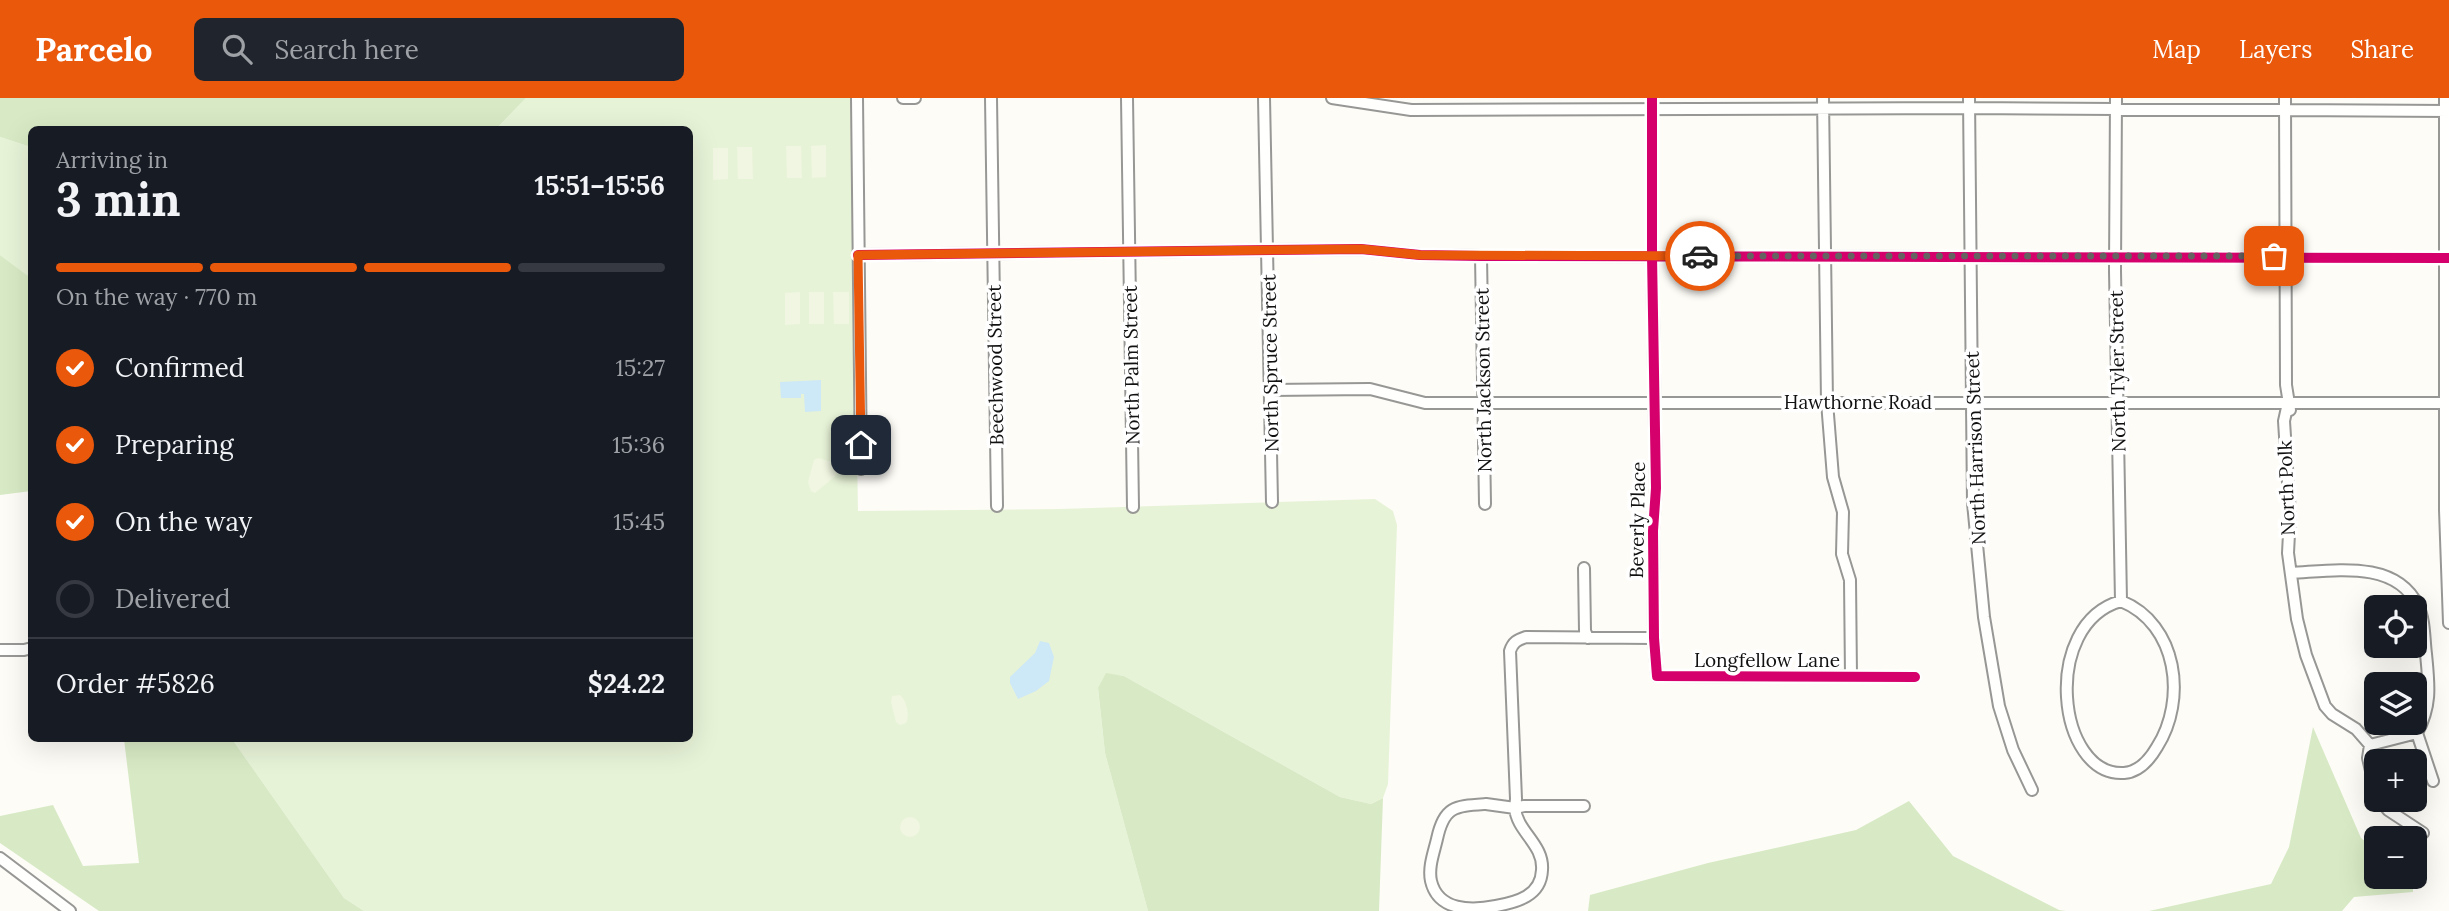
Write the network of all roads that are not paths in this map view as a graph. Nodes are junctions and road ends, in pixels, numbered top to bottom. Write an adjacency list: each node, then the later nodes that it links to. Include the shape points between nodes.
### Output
1 (857, 98): 19 (street)
2 (903, 98): 3 (street)
3 (915, 98)
4 (991, 98): 18 (street, Beechwood Street)
5 (1127, 98): 17 (street, North Palm Street)
6 (1264, 98): 16 (street, North Spruce Street)
7 (1332, 98): 12 (street, via 1411,110)
8 (2445, 98): 15 (street)
9 (1652, 103): 10 (street); 12 (street); 22 (street, Beverly Place)
10 (1823, 103): 11 (street); 23 (street)
11 (1969, 103): 13 (street); 20 (street, North Harrison Street)
12 (1482, 104)
13 (2116, 104): 14 (street); 24 (street, North Tyler Street)
14 (2285, 104): 15 (street); 25 (street, North Polk)
15 (2447, 111): 26 (street)
16 (1268, 250): 17 (street); 21 (street, via 1361,249); 27 (street, North Spruce Street)
17 (1129, 252): 18 (street); 39 (street, North Palm Street)
18 (994, 253): 19 (street); 38 (street, Beechwood Street)
19 (858, 255): 35 (street)
20 (1970, 255): 23 (street); 24 (street); 31 (street, North Harrison Street)
21 (1481, 256): 22 (street); 29 (street, North Jackson Street)
22 (1652, 256): 23 (street); 30 (street, Beverly Place)
23 (1824, 256): 28 (street)
24 (2115, 256): 25 (street); 32 (street, North Tyler Street)
25 (2286, 256): 26 (street); 33 (street, North Polk)
26 (2447, 258): 34 (street)
27 (1270, 390): 29 (street, Hawthorne Road, via 1370,389 1419,402); 36 (street, North Spruce Street)
28 (1827, 402): 30 (street, Hawthorne Road); 31 (street, Hawthorne Road); 49 (street, via 1833,477 1843,512 1842,554 1850,580)
29 (1484, 403): 30 (street, Hawthorne Road); 37 (street, North Jackson Street)
30 (1655, 403): 46 (street, Beverly Place)
31 (1972, 403): 32 (street, Hawthorne Road); 57 (street, North Harrison Street, via 1973,503 1986,630 2000,706 2013,750)
32 (2117, 403): 33 (street, Hawthorne Road); 43 (street, North Tyler Street)
33 (2288, 403): 34 (street, Hawthorne Road); 42 (street, North Polk, via 2284,450)
34 (2447, 403): 40 (street)
35 (861, 469)
36 (1272, 502)
37 (1485, 503)
38 (998, 506)
39 (1133, 507)
40 (2447, 510): 44 (street)
41 (1584, 568): 45 (street)
42 (2291, 573): 51 (street, via 2371,572 2393,580 2413,597 2422,615); 54 (street, North Polk, via 2306,655 2325,706)
43 (2121, 601): 43 (street, via 2098,612 2081,633 2068,664 2066,691 2072,726 2088,754 2105,770 2124,773 2143,764 2163,738 2171,719 2175,686 2158,631 2140,611)
44 (2449, 623)
45 (1588, 638): 46 (street); 59 (street, via 1526,637 1512,646)
46 (1654, 638): 49 (street, Longfellow Lane, via 1657,676)
47 (28, 649): 48 (street)
48 (0, 650)
49 (1851, 676): 50 (street, Longfellow Lane)
50 (1915, 677)
51 (2427, 711)
52 (2410, 735): 54 (street)
53 (2418, 735): 56 (street)
54 (2370, 746): 55 (street)
55 (2370, 749)
56 (2432, 781)
57 (2032, 790)
58 (1584, 806): 59 (street)
59 (1515, 808): 59 (street, via 1542,864 1534,891 1516,902 1480,909 1461,910 1443,902 1433,888 1430,871 1445,814 1462,805)
60 (2391, 812): 61 (street)
61 (2412, 826)
62 (0, 858): 63 (street)
63 (70, 911)

